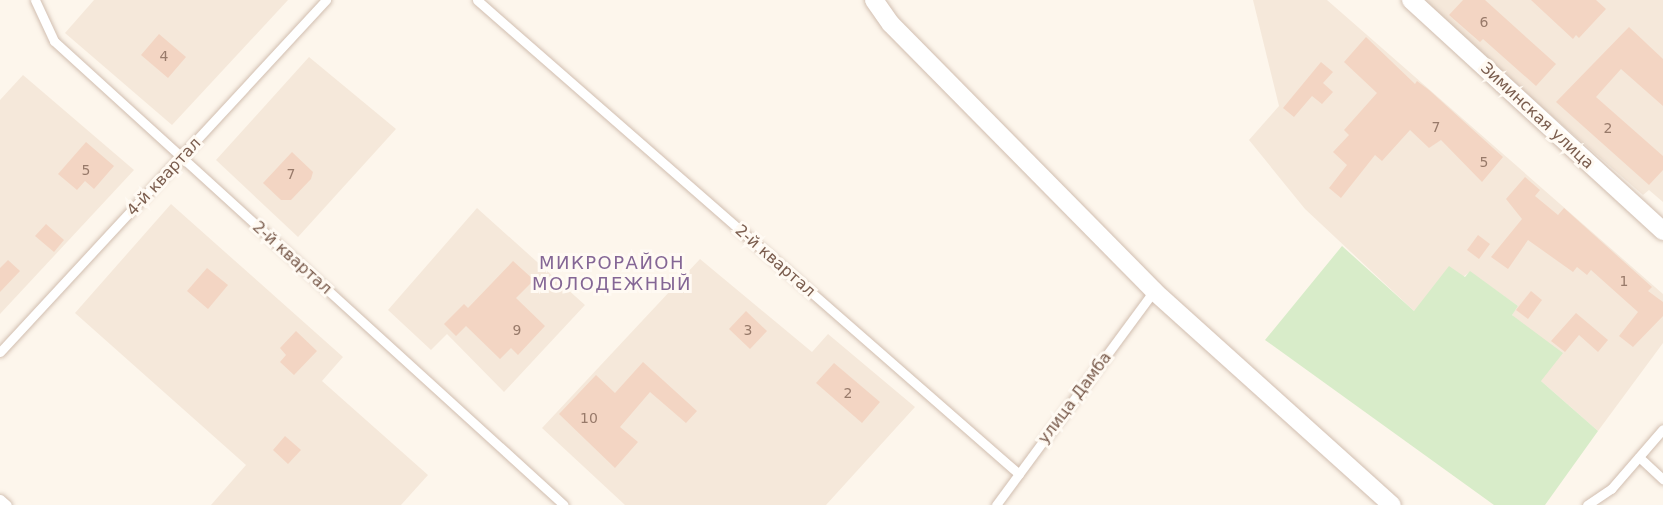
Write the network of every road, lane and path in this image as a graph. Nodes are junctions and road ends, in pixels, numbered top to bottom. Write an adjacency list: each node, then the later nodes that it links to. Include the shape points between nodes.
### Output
1 (35, 0): 6 (lane, 2-й квартал, via 54,41)
2 (326, 0): 6 (lane, 4-й квартал)
3 (477, 0): 12 (lane, 2-й квартал)
4 (874, 0): 8 (street, via 891,24)
5 (1411, 0): 7 (street, Зиминская улица)
6 (183, 158): 9 (lane, 4-й квартал); 16 (lane, 2-й квартал)
7 (1663, 231)
8 (1154, 291): 12 (lane, улица Дамба); 18 (street)
9 (0, 352)
10 (1663, 429): 11 (lane)
11 (1638, 457): 13 (lane); 19 (lane, via 1611,489)
12 (1019, 474): 17 (lane, улица Дамба)
13 (1663, 479)
14 (0, 499): 15 (lane)
15 (7, 505)
16 (564, 505)
17 (996, 505)
18 (1392, 505)
19 (1587, 505)

